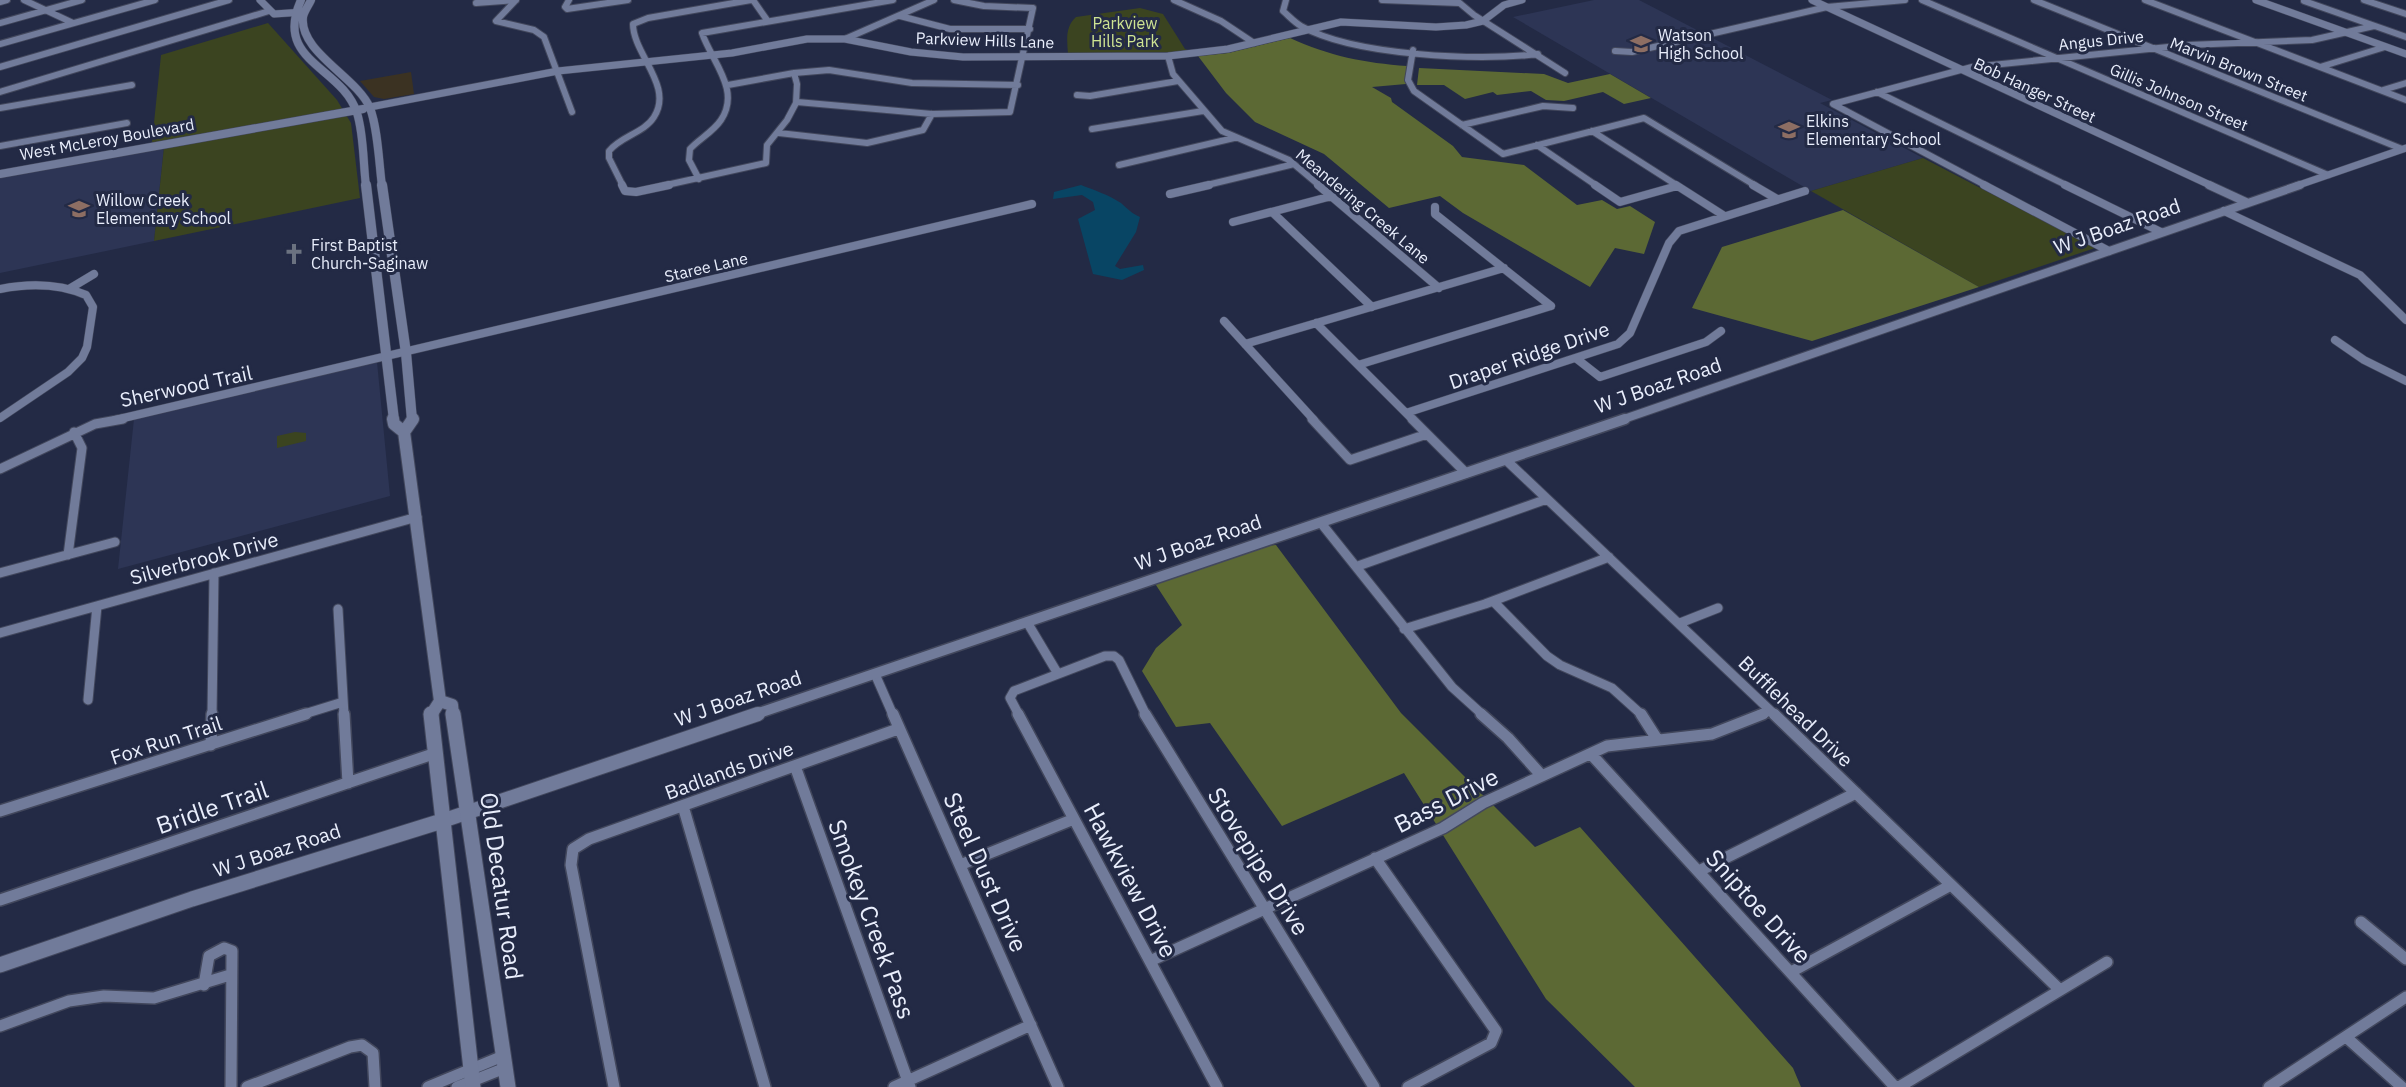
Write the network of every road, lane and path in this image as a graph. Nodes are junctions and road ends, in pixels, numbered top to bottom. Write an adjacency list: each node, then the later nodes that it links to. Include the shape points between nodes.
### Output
1 (7, 0): 29 (street)
2 (24, 0): 34 (street)
3 (82, 0): 34 (street)
4 (155, 0): 43 (street)
5 (230, 0): 68 (street)
6 (260, 0): 33 (street)
7 (301, 0): 36 (main road)
8 (311, 0): 35 (main road)
9 (516, 0): 30 (street); 71 (street, via 496,21 540,33)
10 (569, 0): 11 (street, via 567,9)
11 (628, 0)
12 (752, 0): 39 (street); 66 (street, via 636,21 631,29)
13 (893, 0): 39 (street)
14 (934, 0): 38 (street)
15 (954, 0): 46 (street, via 984,6 1032,7)
16 (1174, 0): 50 (street, via 1221,21)
17 (1286, 0): 45 (street, via 1283,11 1287,17)
18 (1382, 0): 27 (street)
19 (1520, 0): 41 (street, Parkview Hills Lane, via 1504,5)
20 (1812, 0): 32 (street, Bob Hanger Street)
21 (1905, 0): 31 (street)
22 (1922, 0): 64 (street, Gillis Johnson Street)
23 (2034, 0): 55 (street, Marvin Brown Street)
24 (2145, 0): 51 (street)
25 (2256, 0): 47 (street)
26 (2364, 0): 37 (street)
27 (1457, 1): 41 (street)
28 (2304, 1): 44 (street)
29 (0, 2)
30 (476, 3)
31 (1851, 5): 32 (street); 40 (street, via 1847,11)
32 (1827, 8): 40 (street, Bob Hanger Street); 57 (street, via 1632,51)
33 (269, 10): 36 (street); 80 (street)
34 (44, 11): 42 (street); 43 (street)
35 (304, 12): 36 (street); 65 (main road, via 303,31)
36 (293, 13): 67 (main road, via 293,36)
37 (2406, 14)
38 (900, 16): 46 (street, via 950,29); 49 (street)
39 (767, 20): 60 (street, via 704,32)
40 (1852, 20): 70 (street, Bob Hanger Street)
41 (1483, 21): 45 (street, Parkview Hills Lane, via 1436,27 1341,22); 58 (street)
42 (0, 23)
43 (73, 23): 53 (street)
44 (2374, 26): 47 (street, Angus Drive); 48 (street)
45 (1308, 28): 50 (street, Parkview Hills Lane); 56 (street, via 1353,45)
46 (1030, 29): 61 (street)
47 (2348, 33): 52 (street, Angus Drive); 54 (street)
48 (2406, 37)
49 (845, 39): 60 (street, Parkview Hills Lane, via 791,41); 61 (street, Parkview Hills Lane, via 926,54)
50 (1254, 43): 62 (street, Parkview Hills Lane)
51 (2258, 43): 52 (street, Angus Drive); 55 (street, Angus Drive); 63 (street)
52 (2287, 43): 63 (street)
53 (0, 44)
54 (2385, 47): 59 (street); 69 (street)
55 (2152, 48): 64 (street, Angus Drive); 103 (street, Marvin Brown Street)
56 (1413, 50): 58 (street, via 1513,57); 95 (street, via 1410,86)
57 (1615, 51)
58 (1538, 54): 73 (street)
59 (2406, 54)
60 (712, 55): 66 (street, Parkview Hills Lane); 77 (street)
61 (1024, 56): 62 (street, Parkview Hills Lane); 78 (street)
62 (1168, 56): 74 (street, Meandering Creek Lane)
63 (2291, 56): 69 (street)
64 (2057, 59): 70 (street, Angus Drive); 107 (street, Gillis Johnson Street)
65 (330, 62): 67 (main road); 86 (main road)
66 (646, 63): 71 (street, Parkview Hills Lane); 108 (street, via 661,96 661,107 652,121 615,144 609,155 630,193)
67 (317, 65): 83 (main road)
68 (0, 67)
69 (2320, 67): 79 (street)
70 (1959, 70): 81 (street, Angus Drive); 114 (street, Bob Hanger Street)
71 (558, 71): 86 (street, Parkview Hills Lane); 92 (street)
72 (794, 73): 77 (street); 78 (street, via 829,70 912,83); 85 (street)
73 (1565, 73)
74 (1178, 81): 82 (street); 91 (street, Meandering Creek Lane)
75 (2406, 83): 79 (street)
76 (132, 85): 87 (street)
77 (728, 85): 108 (street, via 730,102 726,113 689,152)
78 (1018, 85): 93 (street, via 1012,111)
79 (2382, 90): 84 (street)
80 (0, 92)
81 (1877, 92): 121 (street); 122 (street, Angus Drive, via 1833,104)
82 (1077, 95)
83 (349, 97): 88 (main road); 90 (main road, via 344,105)
84 (2406, 99)
85 (797, 102): 93 (street); 99 (street)
86 (369, 106): 88 (main road); 128 (main road, Old Decatur Road)
87 (0, 108)
88 (356, 108): 90 (main road, West McLeroy Boulevard); 98 (main road, West McLeroy Boulevard); 129 (main road, Old Decatur Road)
89 (1573, 108): 95 (street, via 1543,106)
90 (327, 111): 98 (main road, West McLeroy Boulevard)
91 (1203, 111): 96 (street); 100 (street, Meandering Creek Lane)
92 (572, 112)
93 (933, 114): 99 (street, via 923,130 871,142)
94 (127, 123): 101 (street)
95 (1462, 125): 102 (street, via 1503,154)
96 (1092, 129)
97 (1592, 131): 102 (street); 109 (street); 113 (street, via 1644,118)
98 (220, 133): 106 (main road, West McLeroy Boulevard)
99 (778, 133): 108 (street, via 767,145 768,160 764,165)
100 (1234, 138): 104 (street, Meandering Creek Lane); 105 (street)
101 (0, 146)
102 (1537, 146): 109 (street, via 1620,202)
103 (2404, 149): 107 (street, W J Boaz Road)
104 (1294, 164): 111 (street); 112 (street, Meandering Creek Lane)
105 (1119, 165)
106 (0, 174)
107 (2328, 175): 114 (street, W J Boaz Road)
108 (699, 179)
109 (1677, 186): 119 (street)
110 (1805, 191): 113 (street, Draper Ridge Drive)
111 (1170, 194)
112 (1332, 196): 118 (street); 125 (street, Meandering Creek Lane)
113 (1778, 199): 119 (street, Draper Ridge Drive)
114 (2248, 202): 117 (street, W J Boaz Road)
115 (1032, 204): 137 (street, Staree Lane)
116 (1435, 207): 123 (street, via 1435,214)
117 (2224, 211): 121 (street, W J Boaz Road); 131 (street, via 2360,275)
118 (1272, 212): 120 (street); 130 (street)
119 (1723, 215): 139 (street, Draper Ridge Drive, via 1689,226 1674,236 1625,339)
120 (1233, 222)
121 (2161, 232): 122 (street, W J Boaz Road)
122 (2109, 251): 147 (street, W J Boaz Road)
123 (1504, 268): 125 (street); 140 (street, via 1551,306)
124 (94, 274): 127 (street)
125 (1439, 288): 130 (street)
126 (0, 289): 127 (street, via 32,284)
127 (69, 289): 143 (street, via 93,302 86,352 68,372)
128 (397, 301): 129 (main road); 137 (main road, Old Decatur Road)
129 (380, 304): 138 (main road, Old Decatur Road)
130 (1372, 307): 133 (street)
131 (2406, 320)
132 (1224, 321): 136 (street)
133 (1316, 323): 136 (street); 140 (street)
134 (1721, 332): 139 (street, via 1706,342 1600,377)
135 (2335, 340): 141 (street)
136 (1245, 344): 146 (street, via 1350,460)
137 (406, 353): 138 (street, Staree Lane); 145 (main road, Old Decatur Road, via 413,419)
138 (386, 357): 144 (street, Sherwood Trail, via 171,409 117,418); 145 (main road, Old Decatur Road, via 394,424)
139 (1577, 359): 142 (street, Draper Ridge Drive)
140 (1358, 365): 142 (street)
141 (2406, 381)
142 (1406, 413): 146 (street)
143 (0, 418)
144 (74, 432): 148 (street, Sherwood Trail); 154 (street, via 82,448)
145 (404, 432): 151 (main road, Old Decatur Road)
146 (1427, 434): 149 (street)
147 (1506, 460): 149 (street, W J Boaz Road); 150 (street, Bufflehead Drive)
148 (0, 469)
149 (1466, 473): 152 (street, W J Boaz Road)
150 (1547, 499): 155 (street, Bufflehead Drive); 156 (street)
151 (417, 517): 158 (street, Silverbrook Drive); 170 (main road, Old Decatur Road)
152 (1321, 523): 156 (street); 163 (street, W J Boaz Road)
153 (115, 542): 154 (street)
154 (68, 555): 157 (street)
155 (1609, 557): 159 (street); 164 (street, Bufflehead Drive)
156 (1358, 566): 165 (street)
157 (0, 573)
158 (214, 573): 160 (street, Silverbrook Drive); 175 (street)
159 (1493, 601): 165 (street); 174 (street, via 1554,661 1602,683 1636,706)
160 (97, 606): 166 (street, Silverbrook Drive); 169 (street)
161 (1718, 608): 164 (street)
162 (338, 609): 171 (street)
163 (1028, 621): 167 (street, W J Boaz Road); 168 (street)
164 (1680, 623): 172 (street, Bufflehead Drive)
165 (1404, 629): 179 (street, via 1460,696 1508,738)
166 (0, 633)
167 (875, 674): 173 (street, Steel Dust Drive); 184 (street, W J Boaz Road)
168 (1058, 674): 185 (street, Hawkview Drive, via 1011,693 1010,698); 192 (street, Stovepipe Drive, via 1114,656 1128,675 1151,725)
169 (88, 700)
170 (440, 701): 176 (main road, Old Decatur Road, via 431,712); 184 (main road, Old Decatur Road, via 452,705)
171 (343, 702): 175 (street, Fox Run Trail); 180 (street)
172 (1770, 711): 174 (street, Bass Drive, via 1720,733); 181 (street, Bufflehead Drive)
173 (898, 729): 178 (street, Badlands Drive); 188 (street, Steel Dust Drive)
174 (1657, 739): 177 (street, Bass Drive, via 1615,744)
175 (211, 745): 183 (street, Fox Run Trail)
176 (436, 753): 180 (street, Bridle Trail); 186 (main road, Old Decatur Road)
177 (1592, 754): 179 (street, Bass Drive); 189 (street, Sniptoe Drive)
178 (795, 766): 182 (street, Badlands Drive); 208 (street, Smokey Creek Pass)
179 (1542, 776): 187 (street, Bass Drive, via 1478,806 1443,828)
180 (348, 783): 191 (street, Bridle Trail)
181 (1856, 793): 189 (street); 190 (street, Bufflehead Drive)
182 (683, 806): 214 (street, Badlands Drive, via 589,840 573,849 570,858); 215 (street)
183 (0, 811)
184 (466, 813): 186 (street, W J Boaz Road); 206 (main road, Old Decatur Road)
185 (1074, 819): 188 (street); 195 (street, Hawkview Drive)
186 (441, 821): 197 (main road, W J Boaz Road, via 192,899); 207 (main road, Old Decatur Road)
187 (1375, 858): 192 (street, Bass Drive); 220 (street, via 1497,1036 1491,1043)
188 (960, 865): 203 (street, Steel Dust Drive)
189 (1699, 871): 198 (street, Sniptoe Drive)
190 (1951, 885): 198 (street); 201 (street, Bufflehead Drive)
191 (0, 900)
192 (1264, 909): 195 (street, Bass Drive); 219 (street, Stovepipe Drive)
193 (2361, 922): 194 (street)
194 (2406, 959)
195 (1150, 961): 218 (street, Hawkview Drive)
196 (2107, 962): 201 (street)
197 (0, 965)
198 (1791, 972): 221 (street, Sniptoe Drive)
199 (230, 975): 200 (street); 200 (street, via 232,951 224,948 209,956); 209 (street)
200 (204, 985): 204 (street, via 154,998 104,996 69,1001)
201 (2060, 990): 221 (street)
202 (2406, 997): 205 (street)
203 (1031, 1025): 208 (street); 217 (street, Steel Dust Drive)
204 (0, 1026)
205 (2346, 1037): 222 (street); 223 (street)
206 (504, 1062): 207 (street); 213 (main road, Old Decatur Road)
207 (468, 1081): 212 (street)
208 (909, 1084): 216 (street)
209 (231, 1087)
210 (247, 1087): 211 (street, via 350,1047 366,1046 373,1053)
211 (375, 1087)
212 (428, 1087)
213 (508, 1087)
214 (614, 1087)
215 (765, 1087)
216 (894, 1087)
217 (1058, 1087)
218 (1217, 1087)
219 (1374, 1087)
220 (1408, 1087)
221 (1897, 1087)
222 (2270, 1087)
223 (2402, 1087)

